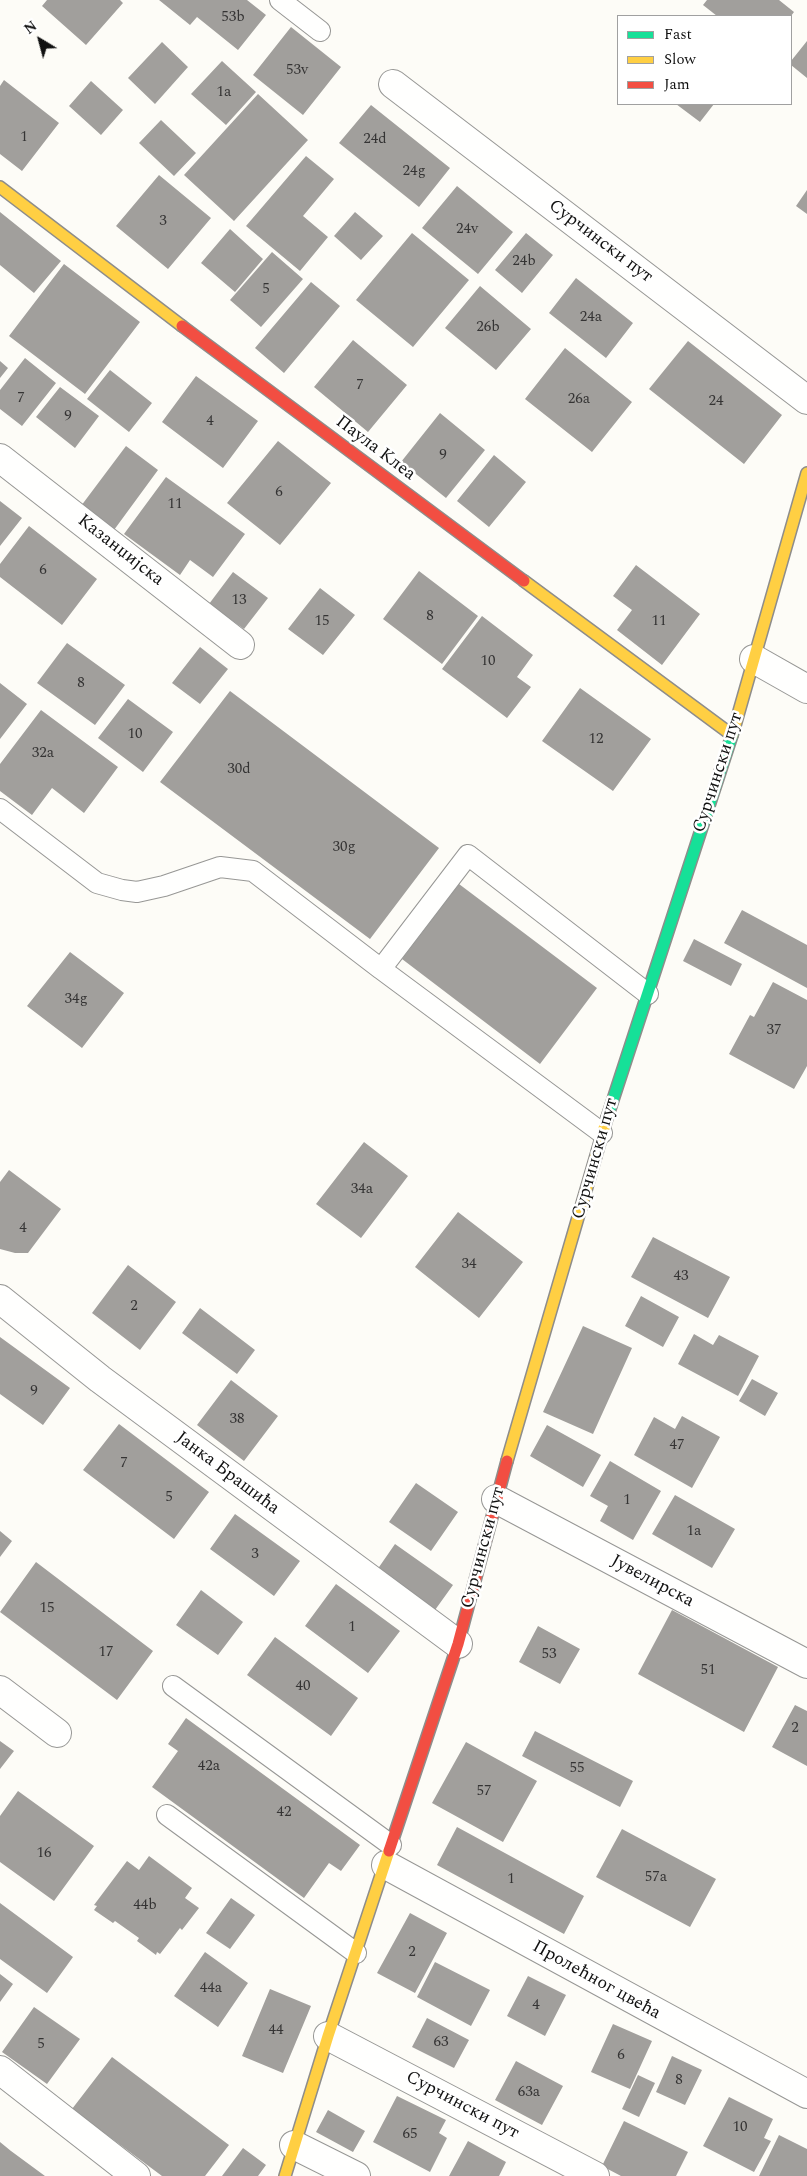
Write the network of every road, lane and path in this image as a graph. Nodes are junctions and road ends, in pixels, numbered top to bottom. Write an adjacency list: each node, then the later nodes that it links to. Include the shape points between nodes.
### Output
1 (280, 0): 2 (lane)
2 (320, 31)
3 (393, 84): 5 (street, Сурчински пут)
4 (0, 187): 11 (street, Паула Клеа, via 265,389)
5 (807, 400)
6 (0, 458): 8 (street, Казанџијска)
7 (807, 474): 9 (street, Сурчински пут)
8 (240, 644)
9 (754, 659): 10 (street); 11 (street, Сурчински пут)
10 (807, 689)
11 (732, 735): 14 (street, Сурчински пут)
12 (0, 809): 13 (lane, via 97,883 122,890 137,892 164,886 220,867 253,871)
13 (381, 969): 14 (lane, via 468,855); 15 (lane)
14 (648, 994): 15 (street, Сурчински пут)
15 (602, 1133): 17 (street, Сурчински пут)
16 (0, 1299): 18 (street, Јанка Брашића, via 100,1379)
17 (496, 1499): 18 (street, Сурчински пут); 19 (street, Јувелирска)
18 (458, 1644): 24 (street, Сурчински пут)
19 (807, 1664)
20 (173, 1686): 24 (lane)
21 (0, 1690): 22 (street)
22 (57, 1733)
23 (167, 1815): 25 (lane)
24 (389, 1855): 25 (street, Сурчински пут); 28 (street, Пролећног цвећа, via 691,2033)
25 (356, 1953): 26 (street, Сурчински пут)
26 (328, 2036): 29 (street, Сурчински пут); 33 (street, Сурчински пут)
27 (0, 2070): 30 (street)
28 (807, 2094)
29 (294, 2145): 31 (street, Сурчински пут); 32 (street)
30 (136, 2176)
31 (285, 2176)
32 (356, 2176)
33 (595, 2176)

